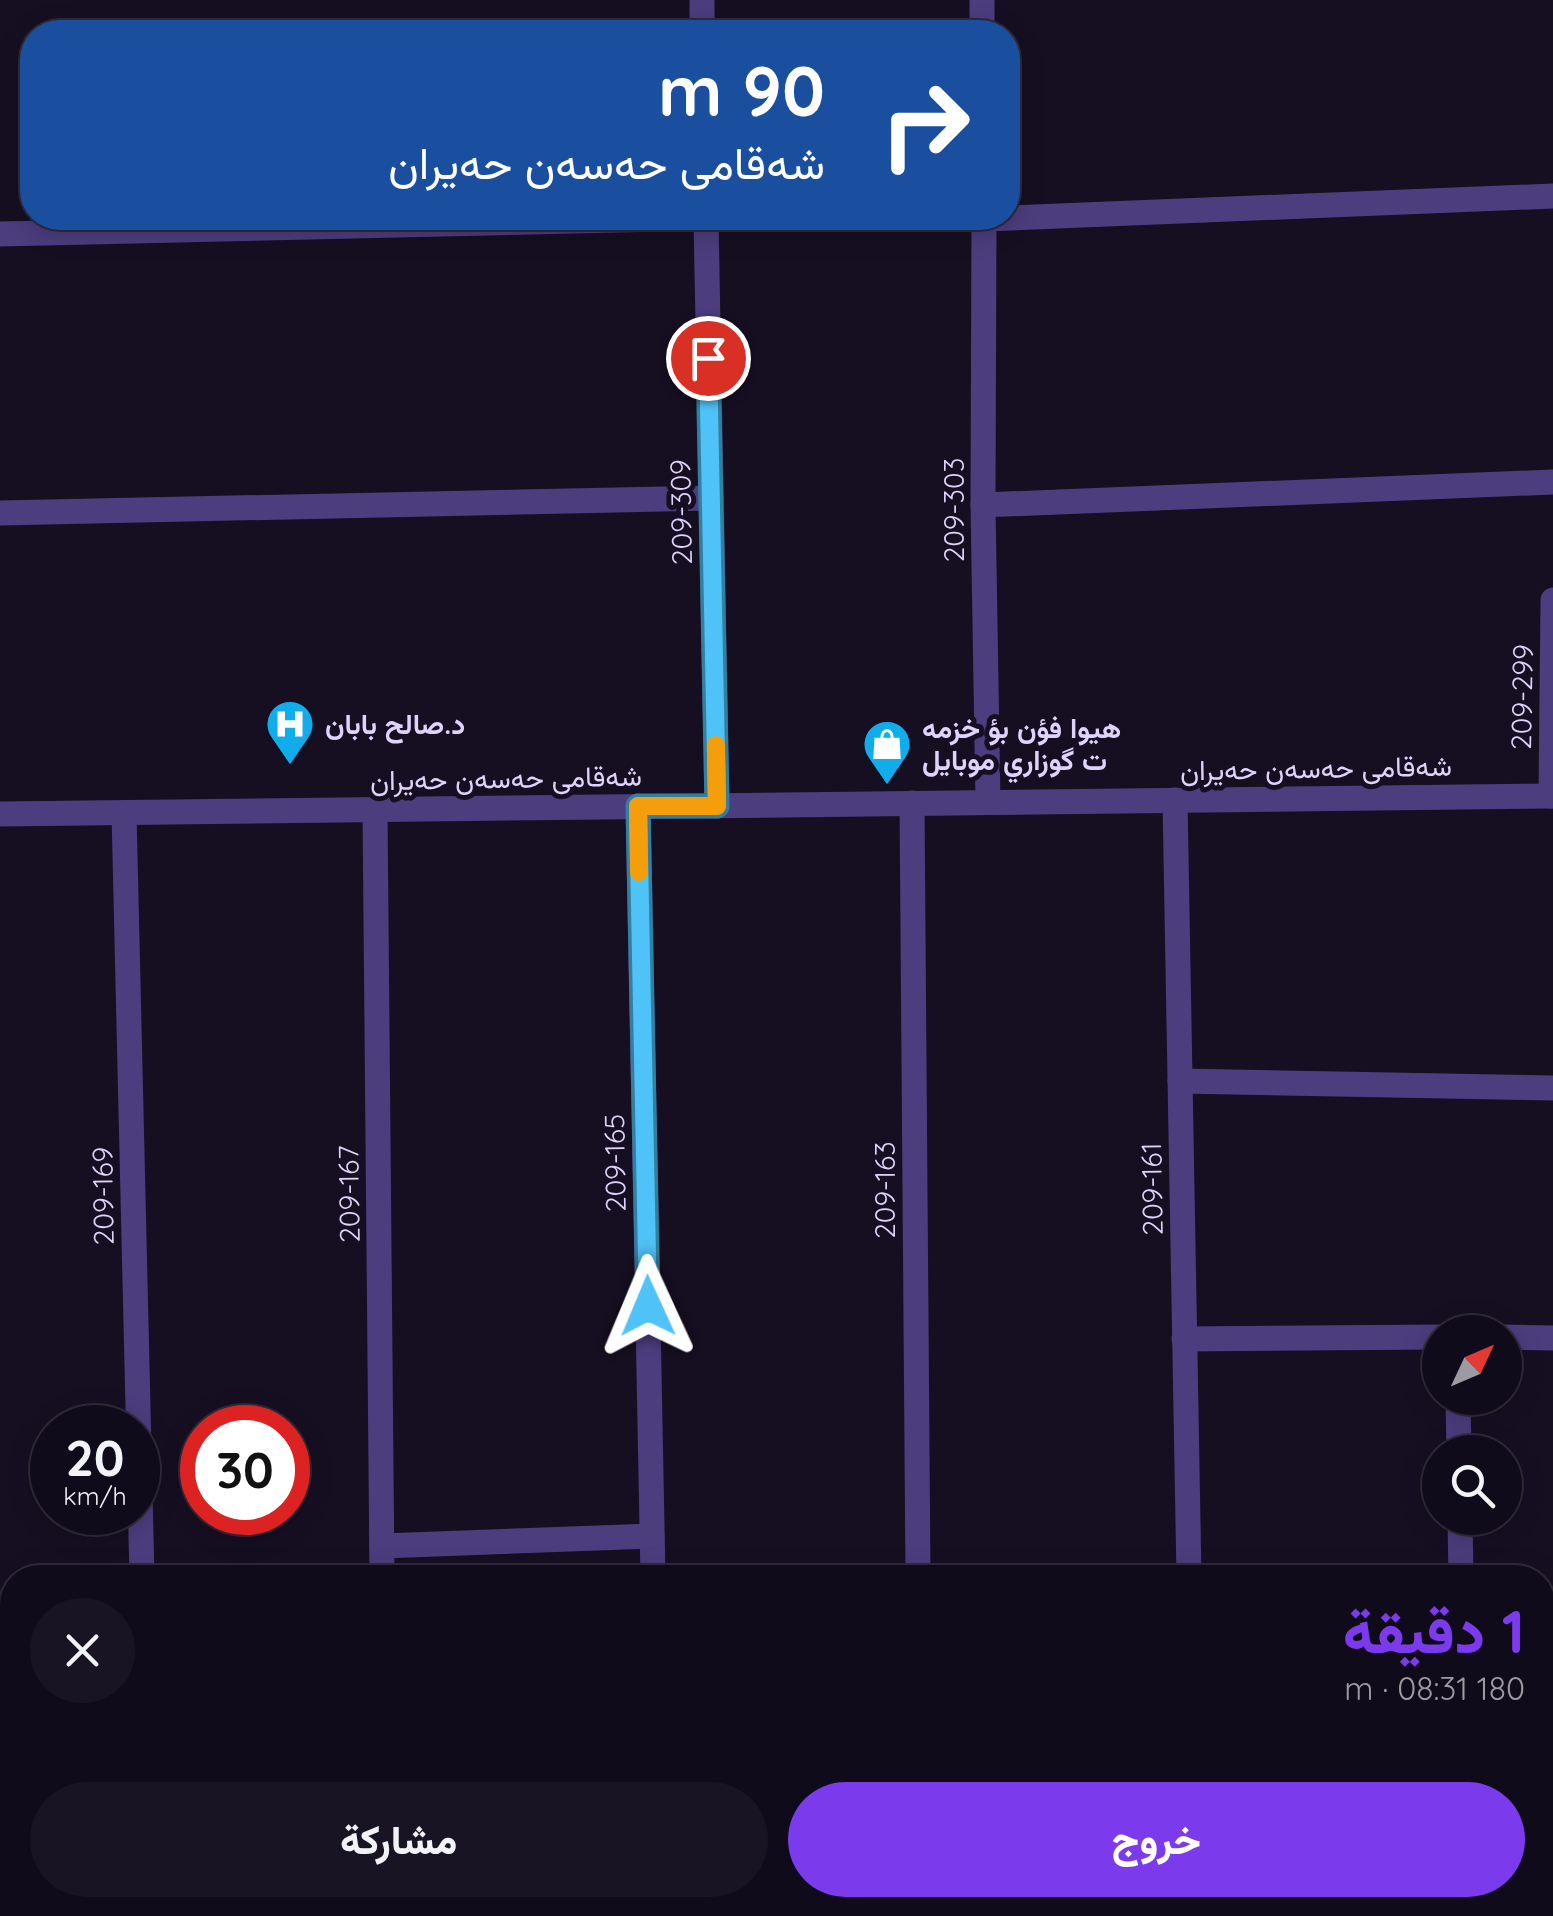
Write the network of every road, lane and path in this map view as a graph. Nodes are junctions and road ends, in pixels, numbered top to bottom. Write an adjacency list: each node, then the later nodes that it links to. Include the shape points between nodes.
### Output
1 (1553, 196): 2 (street)
2 (1020, 217)
3 (176, 230): 6 (street)
4 (706, 230): 8 (street, 209-309)
5 (984, 230): 9 (street, 209-303)
6 (0, 234)
7 (1553, 482): 9 (street)
8 (711, 498): 10 (street); 17 (street, 209-309)
9 (983, 505): 14 (street, 209-303)
10 (0, 513)
11 (1553, 600): 12 (street, 209-299)
12 (1552, 796): 13 (street, شەقامی حەسەن حەیران)
13 (1175, 800): 14 (street, شەقامی حەسەن حەیران); 21 (street, 209-161)
14 (988, 802): 15 (street, شەقامی حەسەن حەیران)
15 (912, 803): 17 (street, شەقامی حەسەن حەیران); 33 (street, 209-163)
16 (638, 806): 17 (street, شەقامی حەسەن حەیران); 18 (street, شەقامی حەسەن حەیران); 28 (street, 209-165)
17 (717, 806)
18 (375, 810): 19 (street, شەقامی حەسەن حەیران); 29 (street, 209-167)
19 (124, 812): 20 (street, شەقامی حەسەن حەیران); 30 (street, 209-169)
20 (0, 814)
21 (1180, 1081): 22 (street); 26 (street, 209-161)
22 (1553, 1088)
23 (1422, 1337): 26 (street)
24 (1522, 1337): 25 (street)
25 (1553, 1338)
26 (1184, 1339): 34 (street, 209-161)
27 (1460, 1535): 35 (street)
28 (652, 1536): 29 (street); 32 (street, 209-165)
29 (382, 1546): 31 (street, 209-167)
30 (142, 1565)
31 (382, 1565)
32 (653, 1565)
33 (918, 1565)
34 (1189, 1565)
35 (1461, 1565)

